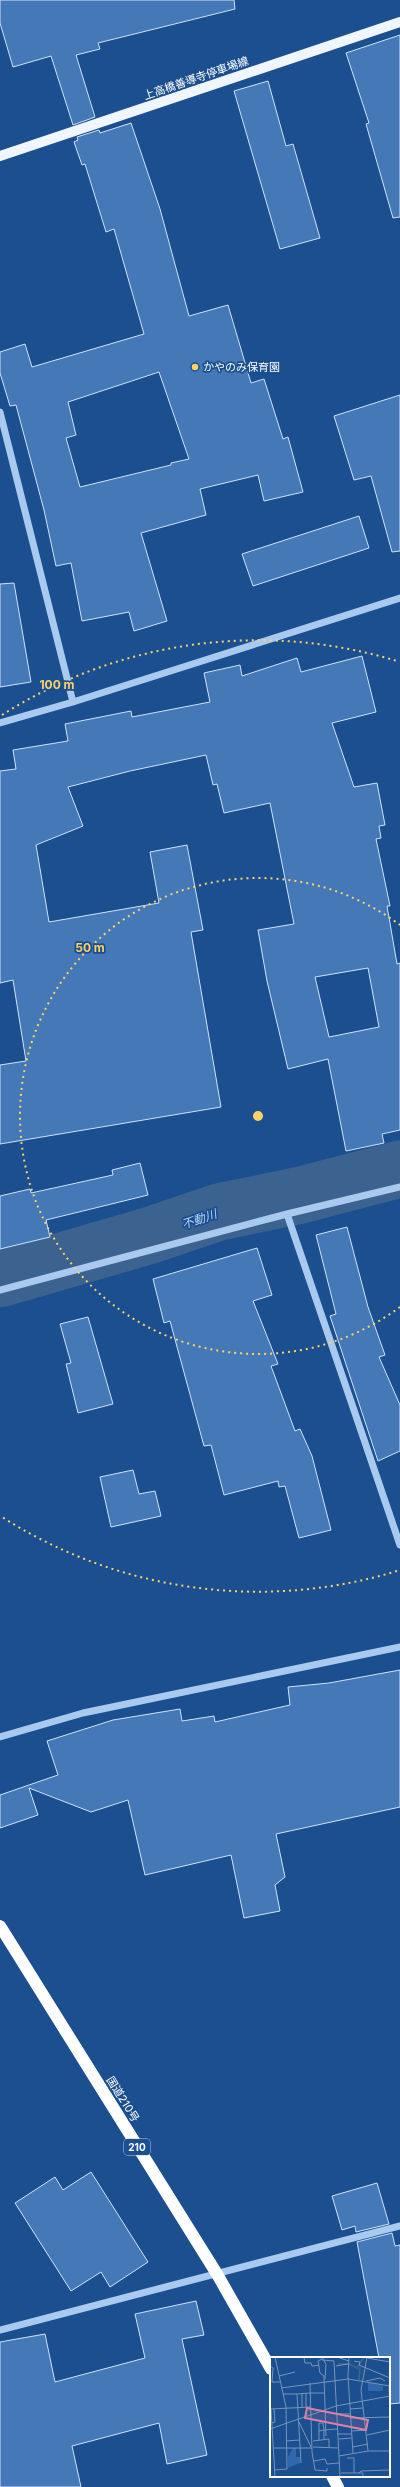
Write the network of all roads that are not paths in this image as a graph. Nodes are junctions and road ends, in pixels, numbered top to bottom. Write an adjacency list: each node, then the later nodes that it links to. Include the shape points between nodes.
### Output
1 (400, 22): 2 (main road, 上高橋善導寺停車場線)
2 (0, 156)
3 (0, 412): 5 (street)
4 (400, 598): 5 (street)
5 (73, 702): 6 (street)
6 (0, 722)
7 (400, 1187): 8 (street)
8 (287, 1214): 9 (street); 10 (street)
9 (0, 1290)
10 (400, 1545)
11 (400, 1646): 12 (street, via 83,1713)
12 (0, 1737)
13 (0, 1926): 15 (highway, 国道210号 / 210)
14 (400, 2226): 15 (street)
15 (217, 2274): 16 (street); 17 (highway, 国道210号 / 210)
16 (0, 2330)
17 (270, 2368)
18 (333, 2477): 19 (highway)
19 (338, 2487)

